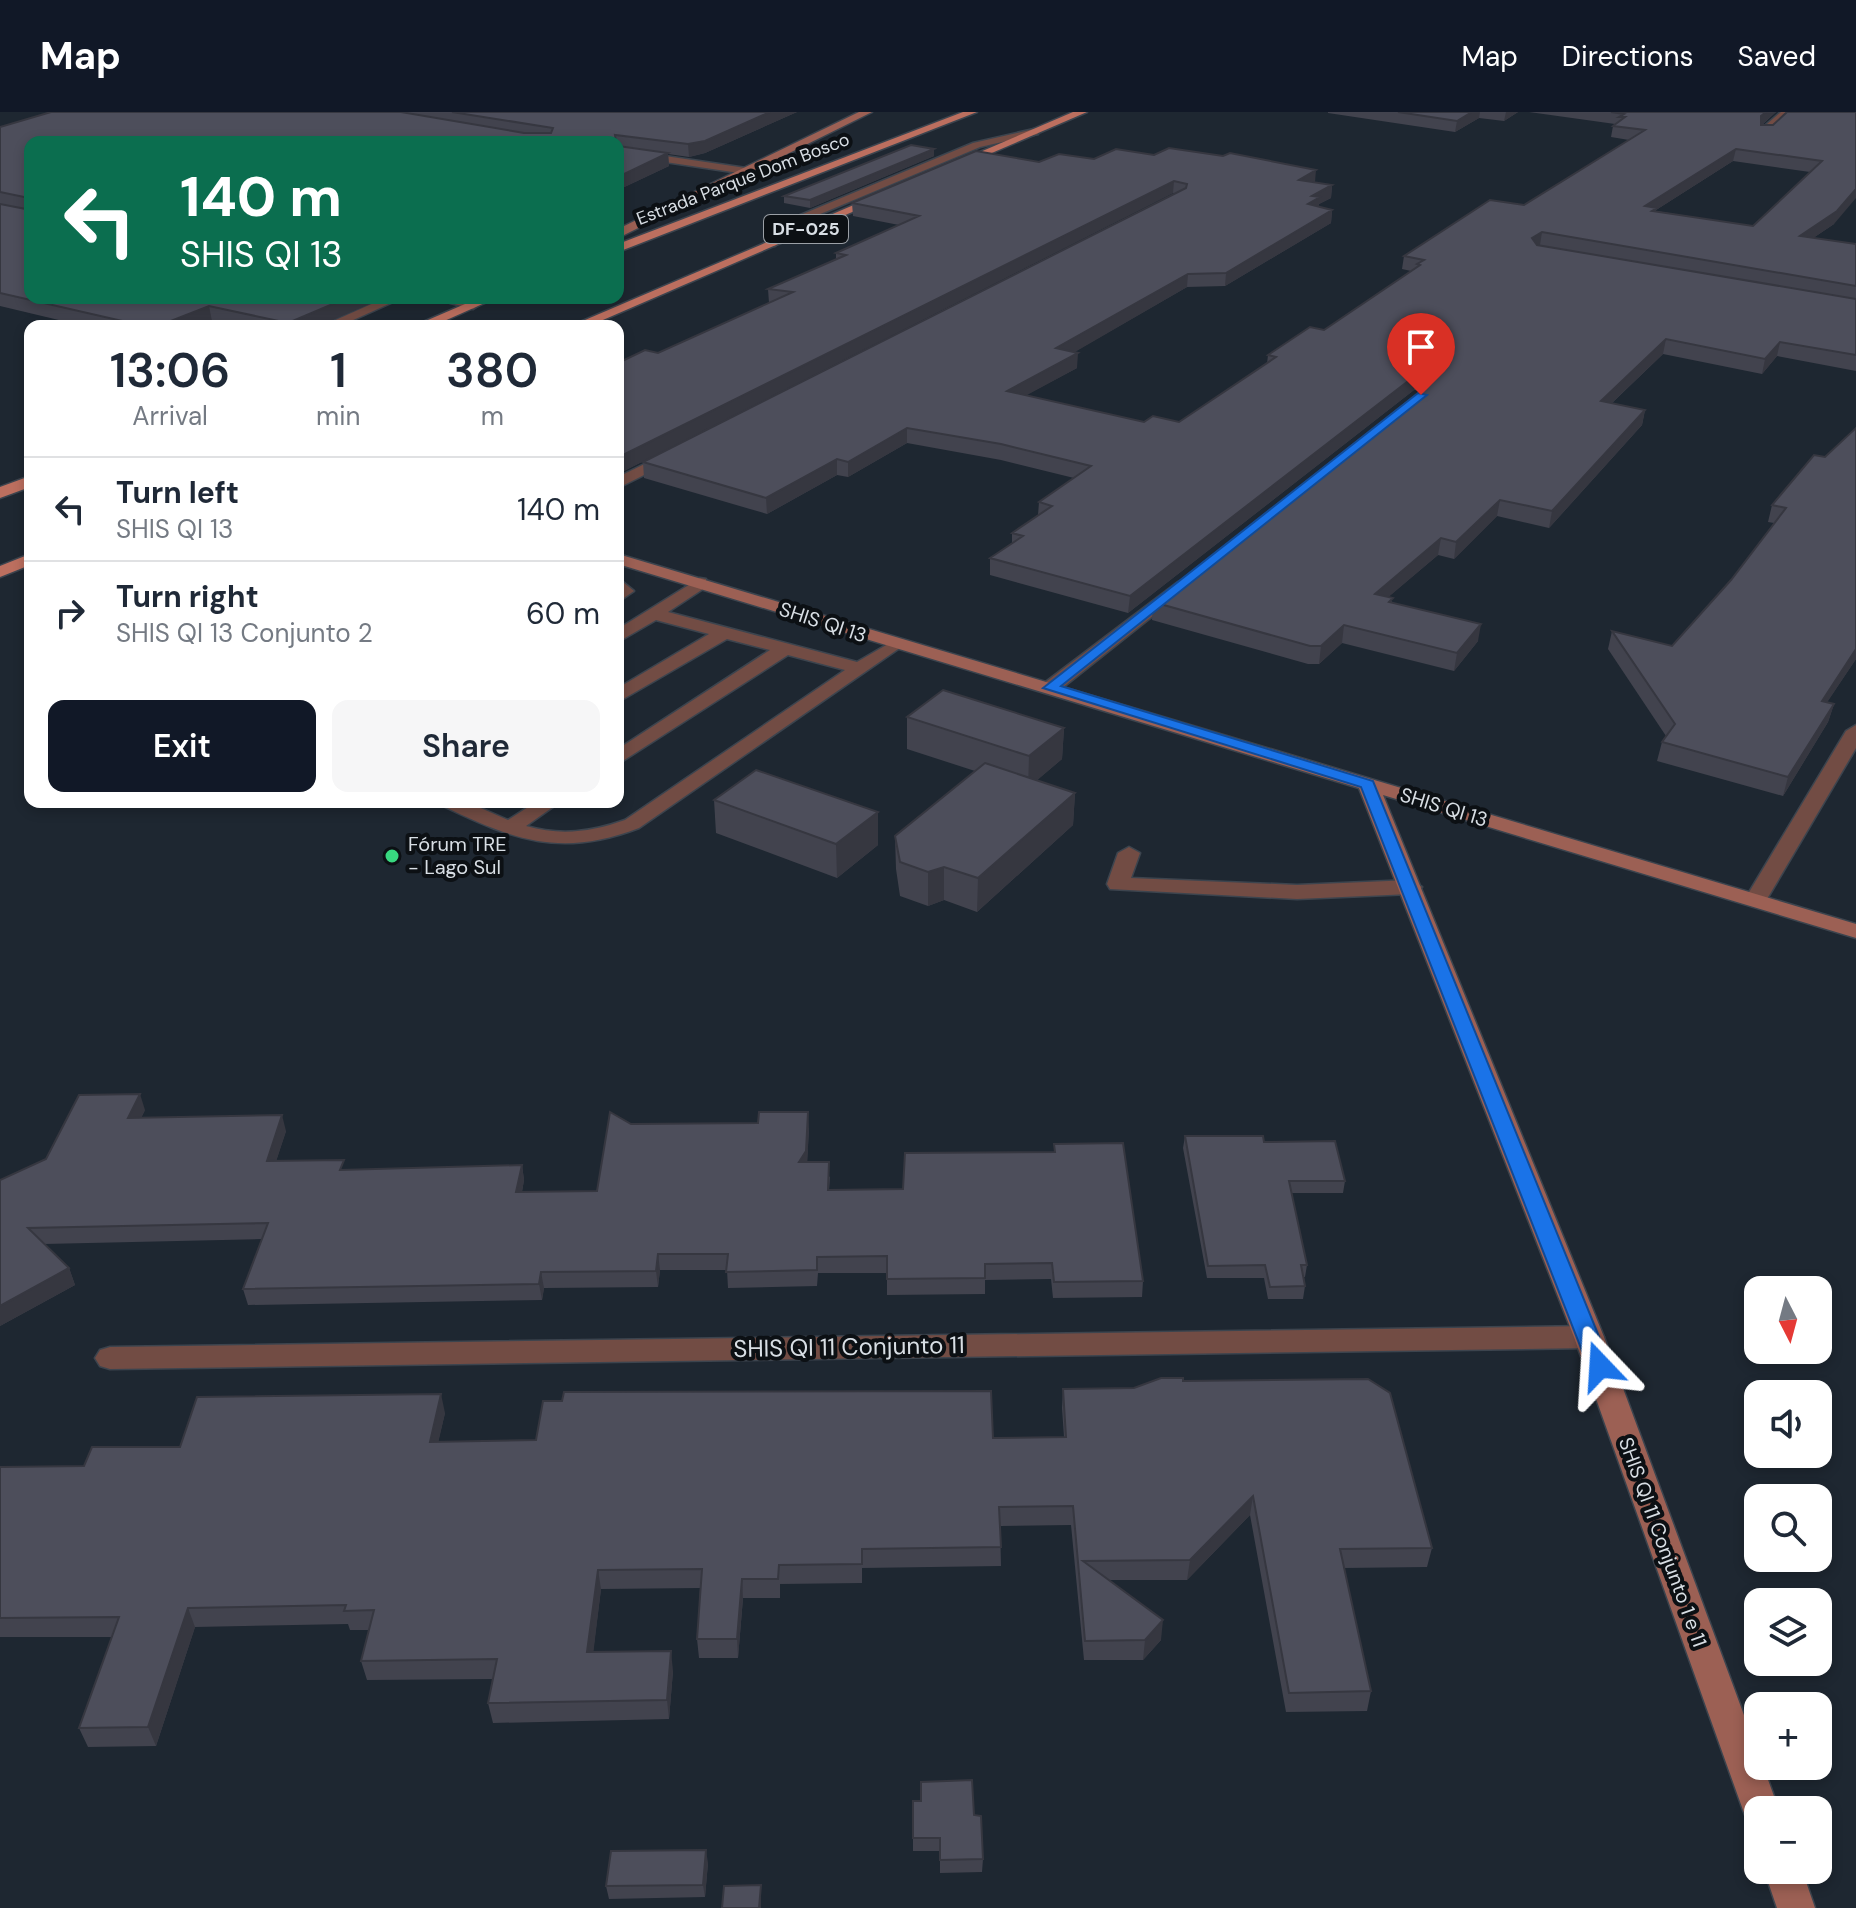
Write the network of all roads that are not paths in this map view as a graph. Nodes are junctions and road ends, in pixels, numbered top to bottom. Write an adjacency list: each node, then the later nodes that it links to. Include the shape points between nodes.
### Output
1 (867, 112): 7 (street)
2 (972, 112): 9 (main road, Estrada Parque Dom Bosco / DF-025)
3 (1082, 112): 15 (main road, DF-025)
4 (1787, 112): 5 (street)
5 (1764, 132)
6 (624, 153): 7 (street)
7 (746, 171): 8 (street)
8 (624, 231)
9 (624, 246)
10 (382, 304): 13 (street)
11 (468, 304): 12 (street)
12 (473, 305): 14 (main road)
13 (343, 320)
14 (436, 320)
15 (592, 320)
16 (688, 447): 17 (street)
17 (624, 480)
18 (24, 483): 19 (main road)
19 (0, 493)
20 (624, 561): 24 (street, SHIS QI 13)
21 (24, 562): 22 (main road)
22 (0, 572)
23 (1186, 580): 31 (street)
24 (700, 583): 25 (street); 28 (street, SHIS QI 13)
25 (656, 614): 26 (street); 27 (street)
26 (624, 633)
27 (722, 634): 29 (street); 32 (street)
28 (895, 645): 30 (street); 31 (street, SHIS QI 13)
29 (783, 650): 30 (street); 34 (street)
30 (861, 669): 38 (street, via 632,824 605,836 573,840)
31 (1050, 688): 35 (street, SHIS QI 13)
32 (624, 692)
33 (1856, 731): 41 (street)
34 (624, 754)
35 (1368, 784): 40 (street, SHIS QI 11 Conjunto 1 e 11); 41 (street, SHIS QI 13)
36 (465, 808): 38 (street)
37 (541, 808): 38 (street)
38 (508, 829)
39 (1129, 853): 40 (street, via 1118,884 1297,892)
40 (1411, 887): 43 (street, SHIS QI 11 Conjunto 1 e 11)
41 (1756, 899): 42 (street, SHIS QI 13)
42 (1856, 931)
43 (1589, 1337): 44 (street, SHIS QI 11 Conjunto 11); 45 (street, SHIS QI 11 Conjunto 1 e 11)
44 (110, 1358)
45 (1756, 1796)
46 (1788, 1884): 47 (street)
47 (1796, 1908)

